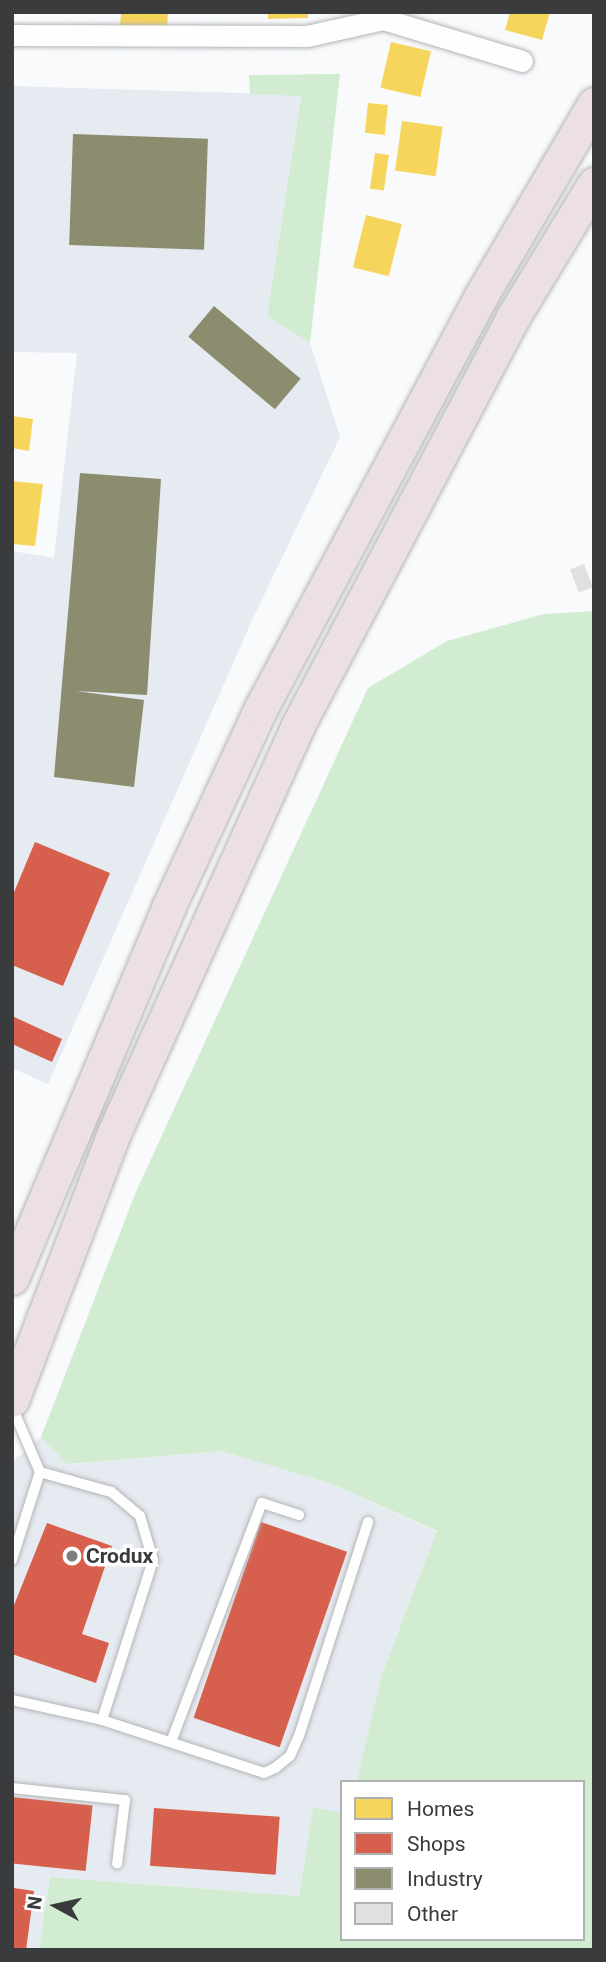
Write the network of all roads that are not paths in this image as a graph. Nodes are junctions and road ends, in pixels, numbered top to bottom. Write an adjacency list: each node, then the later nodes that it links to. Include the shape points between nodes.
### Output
1 (12, 35): 2 (street, via 307,36 383,19)
2 (522, 61)
3 (594, 104): 5 (highway, via 481,296 261,708 82,1107)
4 (594, 184): 6 (highway, via 513,317 298,726 114,1133)
5 (12, 1278)
6 (12, 1400)
7 (12, 1408): 8 (lane)
8 (40, 1472): 11 (lane); 13 (lane, via 111,1492 140,1516 153,1560)
9 (299, 1515): 14 (lane, via 262,1503)
10 (368, 1521): 14 (lane, via 290,1756 264,1773)
11 (12, 1560)
12 (12, 1700): 13 (lane)
13 (103, 1720): 14 (lane)
14 (171, 1742)
15 (12, 1788): 16 (lane, via 125,1800)
16 (117, 1864)

